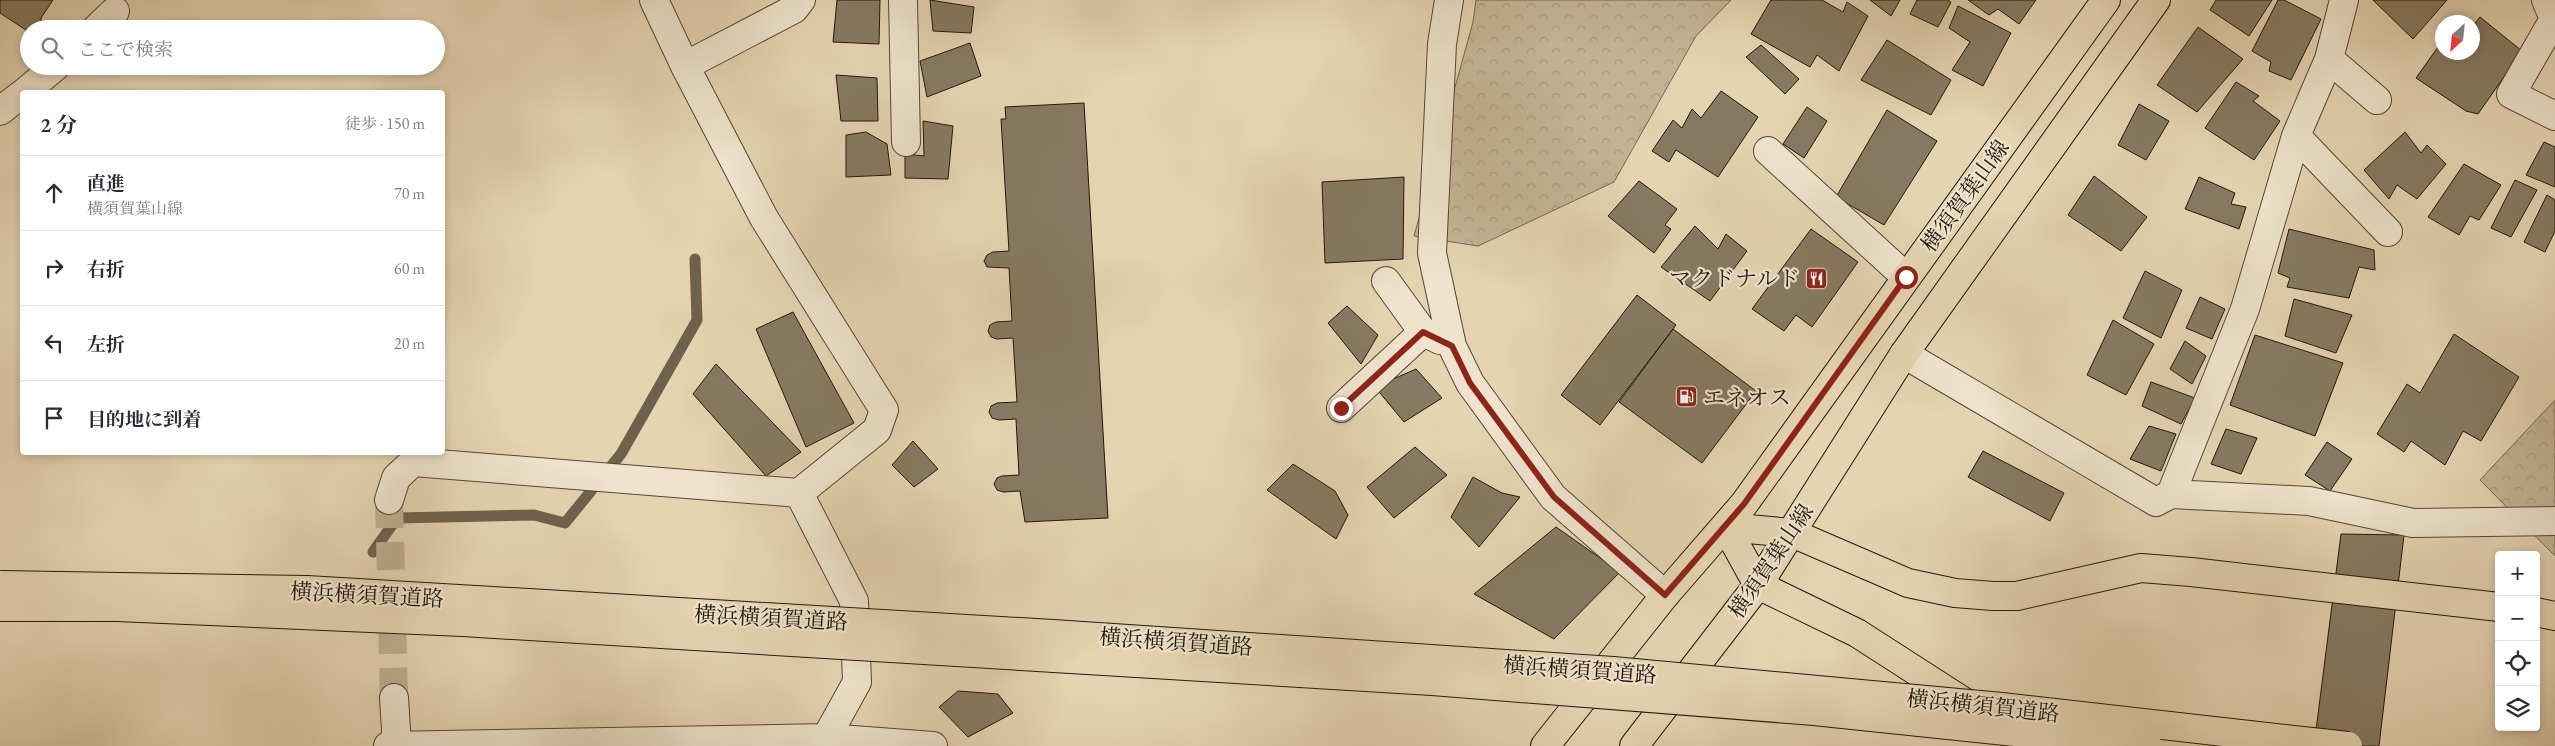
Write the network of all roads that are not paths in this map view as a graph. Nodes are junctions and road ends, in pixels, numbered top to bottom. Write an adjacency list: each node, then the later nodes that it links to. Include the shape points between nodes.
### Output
1 (654, 0): 10 (street)
2 (801, 0): 10 (street, via 794,9)
3 (902, 0): 18 (street)
4 (1449, 0): 24 (street, via 1442,44 1432,253)
5 (2106, 0): 21 (main road, 横須賀葉山線)
6 (2156, 0): 25 (main road, 横須賀葉山線)
7 (2344, 0): 9 (street)
8 (2546, 0): 16 (street, via 2554,19 2511,94)
9 (2329, 59): 14 (street); 17 (street)
10 (685, 66): 27 (street, via 764,218 884,410 877,430)
11 (45, 75): 12 (street)
12 (28, 90)
13 (20, 96): 15 (street)
14 (2377, 100)
15 (0, 111)
16 (2555, 116)
17 (2296, 136): 20 (street); 28 (street, via 2246,309)
18 (906, 142)
19 (1768, 151): 21 (street)
20 (2388, 232)
21 (1906, 277): 31 (main road, 横須賀葉山線)
22 (1386, 281): 23 (street)
23 (1423, 332): 24 (street); 26 (street)
24 (1452, 346): 35 (street, via 1470,383 1554,497)
25 (1904, 354): 28 (street, via 2156,502); 32 (main road, 横須賀葉山線)
26 (1341, 408)
27 (799, 493): 29 (street, via 413,462 396,478); 41 (street, via 854,601 857,682)
28 (2171, 494): 30 (street, via 2309,501 2413,523)
29 (389, 500)
30 (2555, 521)
31 (1726, 527): 32 (main road); 34 (main road); 35 (main road, 横須賀葉山線)
32 (1792, 534): 34 (main road, 横須賀葉山線); 37 (main road, via 1908,583 1955,593 2017,596 2142,568)
33 (0, 585): 50 (main road, 横浜横須賀道路, bridge, via 307,590 1613,671 1992,706)
34 (1758, 586): 47 (main road, 横須賀葉山線); 48 (main road, via 1857,633)
35 (1665, 595): 46 (main road, 横須賀葉山線)
36 (0, 607): 49 (main road, 横浜横須賀道路, bridge, via 117,607 463,622 1432,681 1794,709)
37 (2495, 607)
38 (2540, 613): 39 (main road)
39 (2555, 616)
40 (394, 698): 44 (street)
41 (826, 738): 42 (street); 45 (street)
42 (585, 745): 44 (street)
43 (388, 746): 44 (street)
44 (397, 746)
45 (933, 746)
46 (1545, 746)
47 (1634, 746)
48 (2033, 746)
49 (2148, 746)
50 (2348, 746)

